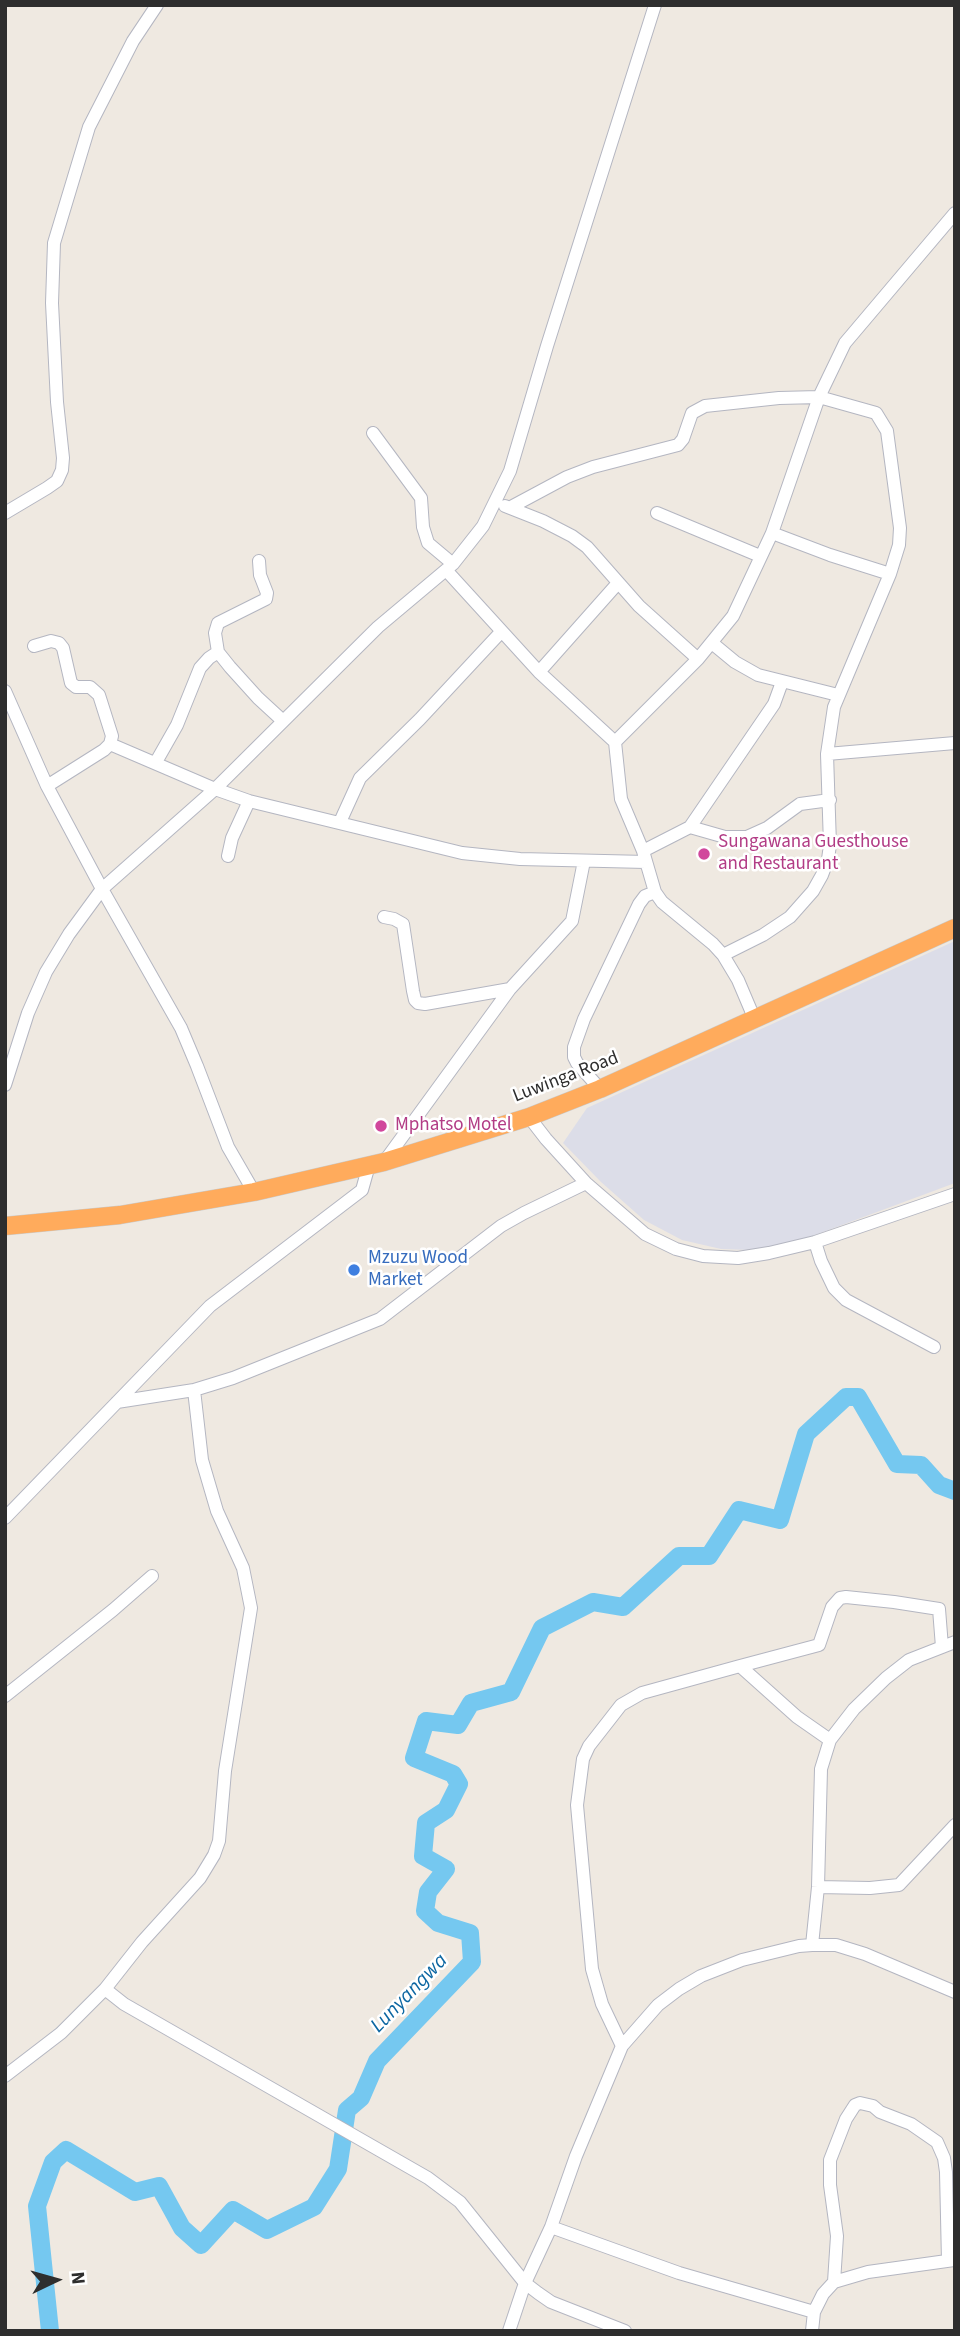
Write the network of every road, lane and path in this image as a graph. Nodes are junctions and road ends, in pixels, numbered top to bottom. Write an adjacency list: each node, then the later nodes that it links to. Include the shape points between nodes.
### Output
1 (157, 5): 8 (street, via 89,127 54,243 52,303 62,470 57,481)
2 (654, 5): 6 (street, via 510,471)
3 (955, 213): 4 (street, via 845,343)
4 (819, 397): 7 (street, via 705,405 692,413 678,445 593,467); 10 (street); 14 (street, via 876,412 887,431 900,528)
5 (373, 433): 13 (street, via 421,498 428,543)
6 (495, 505): 7 (street); 13 (street)
7 (511, 507): 15 (street, via 572,536)
8 (5, 513)
9 (657, 513): 11 (street)
10 (772, 533): 11 (street); 14 (street)
11 (760, 556): 17 (street, via 733,616)
12 (259, 561): 19 (street, via 266,599 218,623)
13 (449, 567): 16 (street); 25 (street, via 378,627)
14 (890, 574): 24 (street)
15 (618, 583): 20 (street); 21 (street)
16 (501, 632): 21 (street); 35 (street, via 360,778)
17 (712, 643): 20 (street); 22 (street, via 758,675)
18 (34, 646): 28 (street, via 51,641 63,648 71,683 90,687 99,695 112,736)
19 (218, 652): 25 (street); 30 (street, via 200,668)
20 (698, 659): 26 (street)
21 (539, 672): 26 (street)
22 (782, 682): 24 (street); 36 (street, via 774,704)
23 (5, 691): 31 (street)
24 (838, 695): 29 (street)
25 (283, 721): 32 (street)
26 (615, 742): 38 (street, via 621,799)
27 (955, 743): 29 (street)
28 (110, 744): 30 (street); 31 (street)
29 (828, 754): 33 (street)
30 (156, 762): 32 (street)
31 (47, 786): 40 (street)
32 (215, 789): 34 (street); 40 (street)
33 (830, 800): 36 (street, via 800,804 747,837 724,837); 44 (street, via 828,859 813,891 776,927)
34 (249, 801): 35 (street); 37 (street)
35 (340, 822): 39 (street, via 462,853)
36 (690, 827): 38 (street)
37 (228, 856)
38 (645, 856): 39 (street); 41 (street)
39 (584, 861): 45 (street, via 572,921)
40 (102, 889): 47 (street, via 41,982); 52 (street, via 181,1028 228,1147)
41 (655, 892): 44 (street); 48 (street, via 639,904 574,1047 577,1063)
42 (384, 917): 45 (street, via 403,924 418,1003)
43 (955, 928): 46 (highway, Luwinga Road)
44 (723, 955): 46 (street)
45 (510, 989): 50 (street)
46 (755, 1020): 48 (highway, Luwinga Road)
47 (5, 1085)
48 (600, 1089): 49 (highway, Luwinga Road)
49 (529, 1117): 50 (highway, Luwinga Road); 51 (street)
50 (376, 1164): 52 (highway, Luwinga Road); 58 (street, via 362,1190 209,1306)
51 (586, 1183): 55 (street, via 645,1234 703,1256 738,1258); 57 (street, via 501,1226 380,1319)
52 (254, 1192): 54 (highway, Luwinga Road, via 120,1215)
53 (955, 1194): 55 (street)
54 (5, 1226)
55 (815, 1241): 56 (street, via 834,1288 846,1300)
56 (934, 1347)
57 (194, 1390): 58 (street); 69 (street, via 202,1460 217,1511 243,1569 251,1608 225,1771 219,1841 200,1878)
58 (117, 1402): 59 (street)
59 (5, 1518)
60 (152, 1576): 64 (street)
61 (955, 1642): 62 (street)
62 (942, 1647): 63 (street, via 939,1609 846,1597 835,1601 819,1645); 65 (street, via 909,1660 886,1678)
63 (740, 1666): 65 (street); 71 (street, via 642,1693 621,1704 583,1759 578,1805 592,1969)
64 (5, 1696)
65 (830, 1740): 67 (street, via 821,1769)
66 (955, 1825): 67 (street, via 899,1885)
67 (818, 1886): 68 (street)
68 (812, 1944): 70 (street, via 865,1954); 71 (street, via 742,1960 701,1976 658,2005)
69 (105, 1989): 72 (street, via 61,2033); 76 (street, via 428,2178 460,2202)
70 (955, 1992)
71 (622, 2046): 73 (street)
72 (5, 2076)
73 (551, 2227): 76 (street); 77 (street, via 679,2273)
74 (951, 2261): 75 (street, via 868,2272); 75 (street, via 946,2172 937,2142 911,2124 860,2102 846,2119 830,2160 837,2236)
75 (834, 2282): 77 (street)
76 (525, 2283): 78 (street); 79 (street, via 551,2302)
77 (814, 2312): 80 (street)
78 (509, 2331)
79 (625, 2331)
80 (812, 2331)

